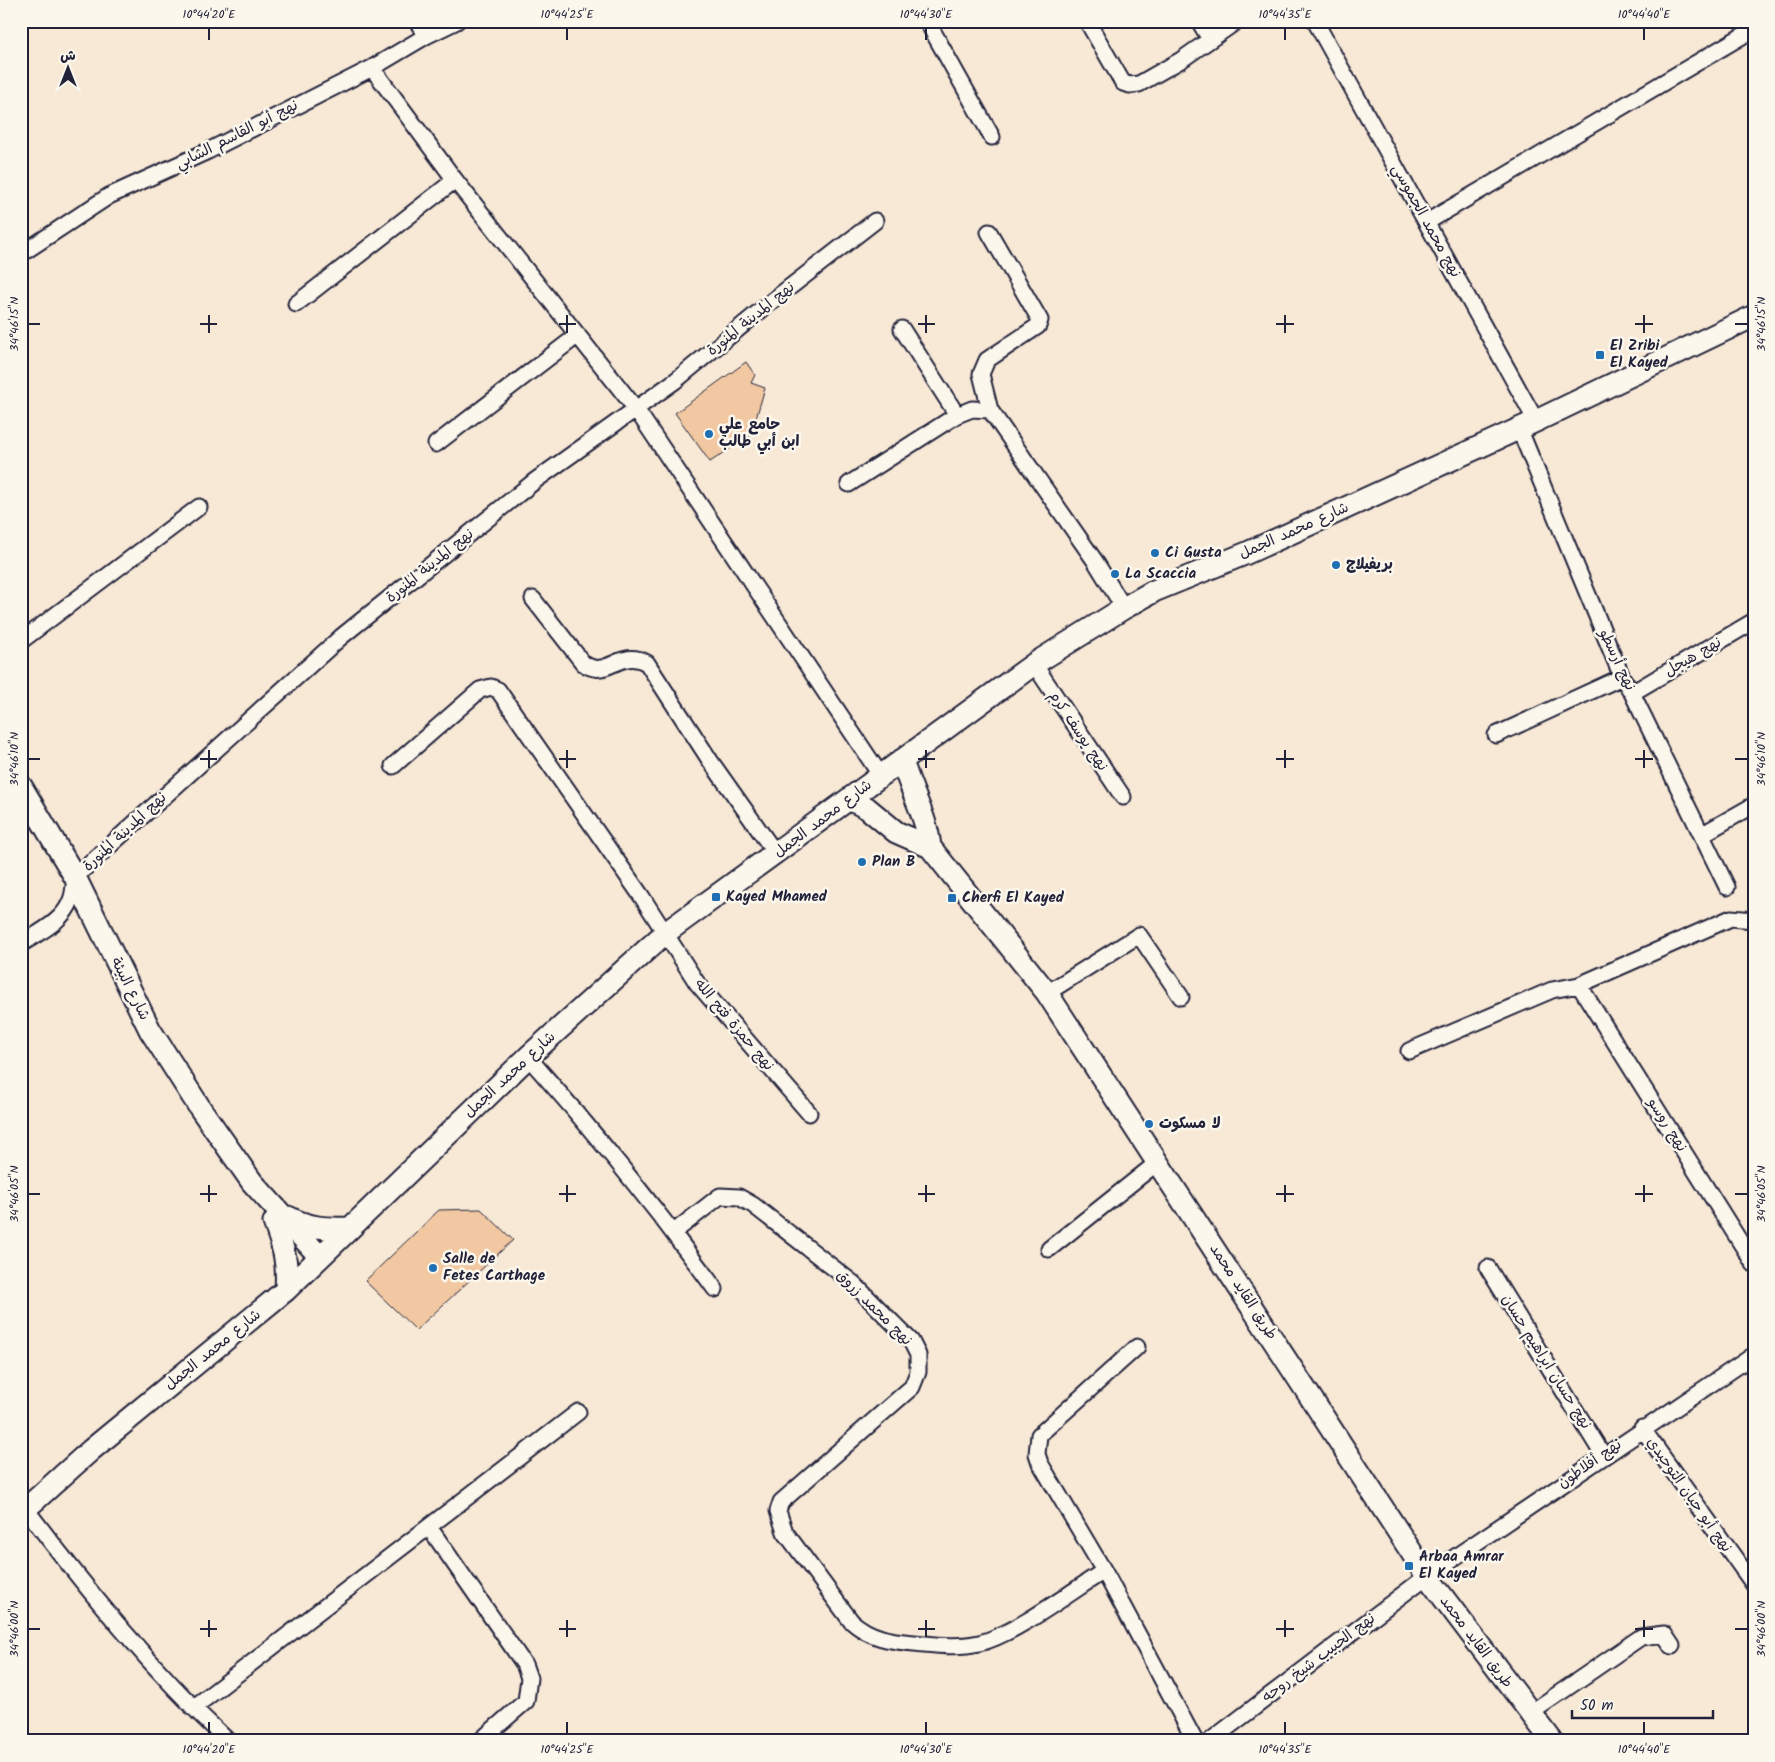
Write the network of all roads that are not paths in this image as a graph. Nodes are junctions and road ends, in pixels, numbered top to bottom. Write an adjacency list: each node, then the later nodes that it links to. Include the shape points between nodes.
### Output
1 (417, 21): 9 (street)
2 (457, 21): 9 (street, نهج أبو القاسم الشابي)
3 (927, 21): 12 (street)
4 (1087, 21): 10 (street, via 1123,83 1130,85 1138,84 1181,60)
5 (1199, 21): 10 (street)
6 (1237, 21): 10 (street)
7 (1315, 21): 15 (street, نهج محمد الجموسي)
8 (1754, 29): 15 (street)
9 (426, 36): 11 (street, نهج أبو القاسم الشابي)
10 (1210, 39)
11 (372, 68): 13 (street); 17 (street, نهج أبو القاسم الشابي, via 208,151 109,196)
12 (992, 137)
13 (455, 180): 18 (street); 21 (street)
14 (875, 221): 22 (street, نهج المدينة المنورة)
15 (1427, 222): 25 (street, نهج محمد الجموسي)
16 (989, 232): 23 (street, via 1040,320 1038,326 987,360 981,374)
17 (21, 254)
18 (296, 304)
19 (1754, 316): 25 (street, شارع محمد الجمل)
20 (902, 329): 24 (street)
21 (578, 335): 22 (street); 26 (street)
22 (636, 409): 39 (street); 47 (street, نهج المدينة المنورة, via 536,480 341,637)
23 (990, 410): 24 (street, via 972,410); 30 (street)
24 (957, 415): 27 (street)
25 (1527, 424): 30 (street, شارع محمد الجمل, via 1247,553 1154,591); 34 (street, نهج أرسطو)
26 (436, 444)
27 (849, 484)
28 (199, 506): 32 (street)
29 (533, 599): 46 (street, via 590,668 602,669 629,657 647,663)
30 (1124, 608): 33 (street, شارع محمد الجمل)
31 (1754, 621): 35 (street, نهج هيجل)
32 (21, 641)
33 (1034, 664): 37 (street, شارع محمد الجمل); 41 (street, نهج يوسف كرم)
34 (1622, 678): 35 (street, نهج أرسطو); 36 (street)
35 (1632, 692): 44 (street, نهج أرسطو)
36 (1496, 735)
37 (902, 760): 39 (street, شارع محمد الجمل); 45 (street, طريق القايد محمد, via 928,829)
38 (393, 766): 50 (street, نهج حمزة فتح الله, via 480,690 491,687 498,690 642,897)
39 (881, 776): 42 (street, شارع محمد الجمل)
40 (21, 786): 47 (street, شارع البيئة)
41 (1122, 797)
42 (849, 799): 45 (street, طريق القايد محمد, via 867,808 896,832); 46 (street, شارع محمد الجمل)
43 (1754, 805): 44 (street)
44 (1703, 834): 48 (street, نهج أرسطو)
45 (930, 847): 53 (street, طريق القايد محمد)
46 (776, 854): 50 (street, شارع محمد الجمل)
47 (75, 877): 51 (street, نهج المدينة المنورة, via 71,901 63,913 50,926); 59 (street, شارع البيئة, via 150,1030)
48 (1727, 887)
49 (1754, 920): 52 (street, via 1731,918)
50 (664, 934): 56 (street, شارع محمد الجمل); 57 (street, نهج حمزة فتح الله, via 697,983)
51 (21, 944)
52 (1579, 985): 55 (street, via 1552,990); 64 (street, نهج روسو)
53 (1047, 993): 54 (street, via 1139,935); 58 (street, طريق القايد محمد)
54 (1181, 997)
55 (1409, 1051)
56 (528, 1057): 60 (street, شارع محمد الجمل); 61 (street, via 594,1131)
57 (809, 1113)
58 (1158, 1162): 62 (street); 76 (street, طريق القايد محمد)
59 (277, 1217): 60 (street, via 306,1226); 63 (street, شارع البيئة); 67 (street, via 288,1266)
60 (350, 1228): 63 (street, شارع محمد الجمل)
61 (674, 1232): 66 (street); 75 (street, نهج محمد زروق, via 720,1196 739,1197 854,1284 911,1341 918,1354 918,1372 912,1387 781,1502 778,1511 784,1532 861,1631 897,1642 960,1646 981,1643 1011,1629)
62 (1049, 1249)
63 (315, 1262): 67 (street, شارع محمد الجمل)
64 (1754, 1264)
65 (1488, 1268): 72 (street, نهج حسان ابراهيم حسان)
66 (715, 1289)
67 (286, 1290): 73 (street, شارع محمد الجمل, via 91,1450)
68 (1137, 1347): 75 (street, via 1039,1435 1037,1444 1038,1459 1048,1480)
69 (1754, 1355): 71 (street, نهج أفلاطون)
70 (578, 1412): 74 (street)
71 (1642, 1428): 72 (street, نهج أفلاطون); 77 (street, نهج أبو حيان التوحيدي)
72 (1603, 1455): 76 (street, نهج أفلاطون)
73 (24, 1511): 79 (street, via 76,1576)
74 (429, 1527): 79 (street); 82 (street, via 524,1664 529,1678 526,1702)
75 (1104, 1571): 83 (street)
76 (1427, 1576): 80 (street, طريق القايد محمد); 84 (street, نهج الحبيب شيخ روحه)
77 (1754, 1585)
78 (1672, 1646): 80 (street, via 1664,1634 1641,1637)
79 (193, 1708): 81 (street)
80 (1529, 1714): 85 (street, طريق القايد محمد)
81 (228, 1741)
82 (480, 1741)
83 (1195, 1741)
84 (1210, 1741)
85 (1552, 1741)

